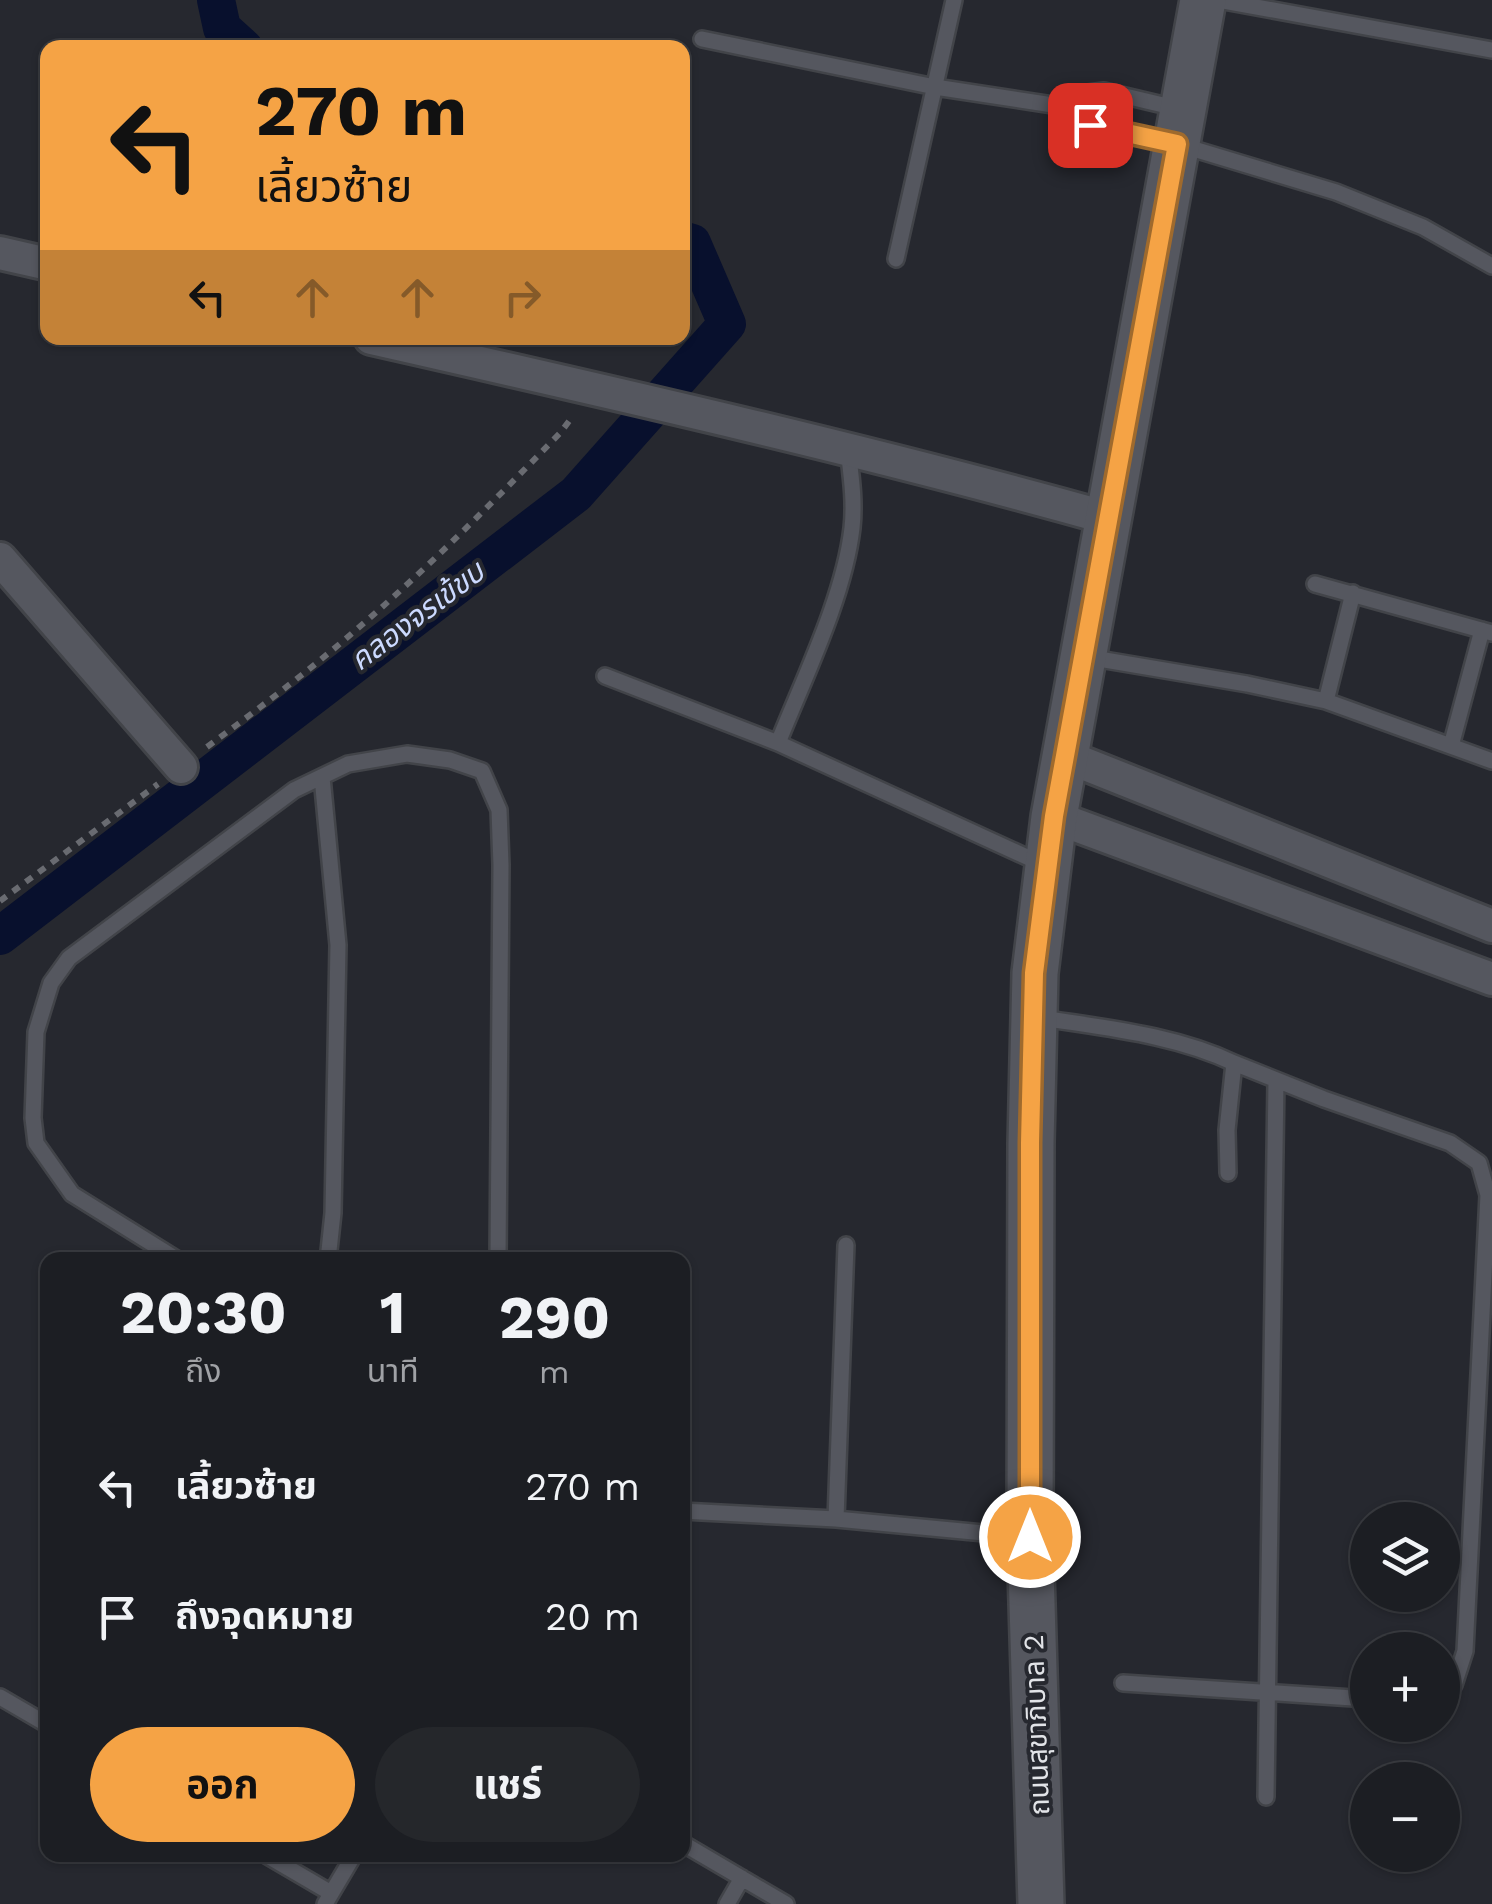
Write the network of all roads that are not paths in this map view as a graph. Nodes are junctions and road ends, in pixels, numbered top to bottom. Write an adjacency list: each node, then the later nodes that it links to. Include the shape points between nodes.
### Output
1 (954, 0): 6 (lane)
2 (1204, 0): 8 (street, ถนนสุขาภิบาล 2)
3 (1218, 0): 5 (lane)
4 (702, 38): 6 (lane)
5 (1492, 50)
6 (935, 87): 7 (lane); 10 (lane)
7 (1066, 107): 8 (lane, via 1090,125); 8 (lane, via 1088,92 1104,91)
8 (1180, 127): 12 (lane, via 1423,227); 15 (street, ถนนสุขาภิบาล 2)
9 (0, 253): 11 (street)
10 (896, 259)
11 (40, 262)
12 (1492, 266)
13 (403, 345): 14 (street)
14 (848, 449): 15 (street); 23 (lane, via 854,502 845,564)
15 (1108, 518): 20 (street, ถนนสุขาภิบาล 2)
16 (0, 558): 27 (street)
17 (1315, 584): 18 (lane)
18 (1353, 593): 19 (lane); 22 (lane)
19 (1487, 632): 24 (lane)
20 (1083, 656): 22 (lane); 25 (street, ถนนสุขาภิบาล 2)
21 (605, 676): 23 (lane)
22 (1326, 701): 24 (lane)
23 (778, 744): 30 (lane)
24 (1450, 746): 26 (lane)
25 (1065, 756): 29 (street, ถนนสุขาภิบาล 2); 31 (street)
26 (1492, 761)
27 (181, 767)
28 (322, 777): 38 (lane, via 294,790 70,958 51,983 36,1032 36,1143 72,1194); 39 (lane, via 338,945); 40 (lane, via 348,764 407,754 450,760 482,771 499,810)
29 (1054, 816): 30 (street, ถนนสุขาภิบาล 2); 32 (street)
30 (1048, 867): 33 (street, ถนนสุขาภิบาล 2)
31 (1492, 926)
32 (1492, 979)
33 (1032, 1017): 34 (lane, via 1183,1042); 43 (street, ถนนสุขาภิบาล 2)
34 (1234, 1063): 35 (lane); 36 (lane)
35 (1276, 1080): 44 (lane, via 1450,1143 1479,1163 1488,1195); 46 (lane)
36 (1228, 1173)
37 (846, 1245): 42 (lane)
38 (165, 1252)
39 (329, 1252)
40 (498, 1252)
41 (690, 1511): 42 (lane)
42 (836, 1519): 43 (lane)
43 (1030, 1537): 58 (street, ถนนสุขาภิบาล 2)
44 (1460, 1664)
45 (1123, 1683): 46 (lane)
46 (1268, 1693): 48 (lane); 50 (lane)
47 (0, 1696): 49 (lane)
48 (1350, 1698)
49 (40, 1720)
50 (1266, 1797)
51 (690, 1848): 54 (lane)
52 (276, 1862): 55 (lane)
53 (350, 1862): 55 (lane)
54 (742, 1878): 56 (lane); 57 (lane)
55 (328, 1899)
56 (728, 1904)
57 (786, 1904)
58 (1041, 1904)

